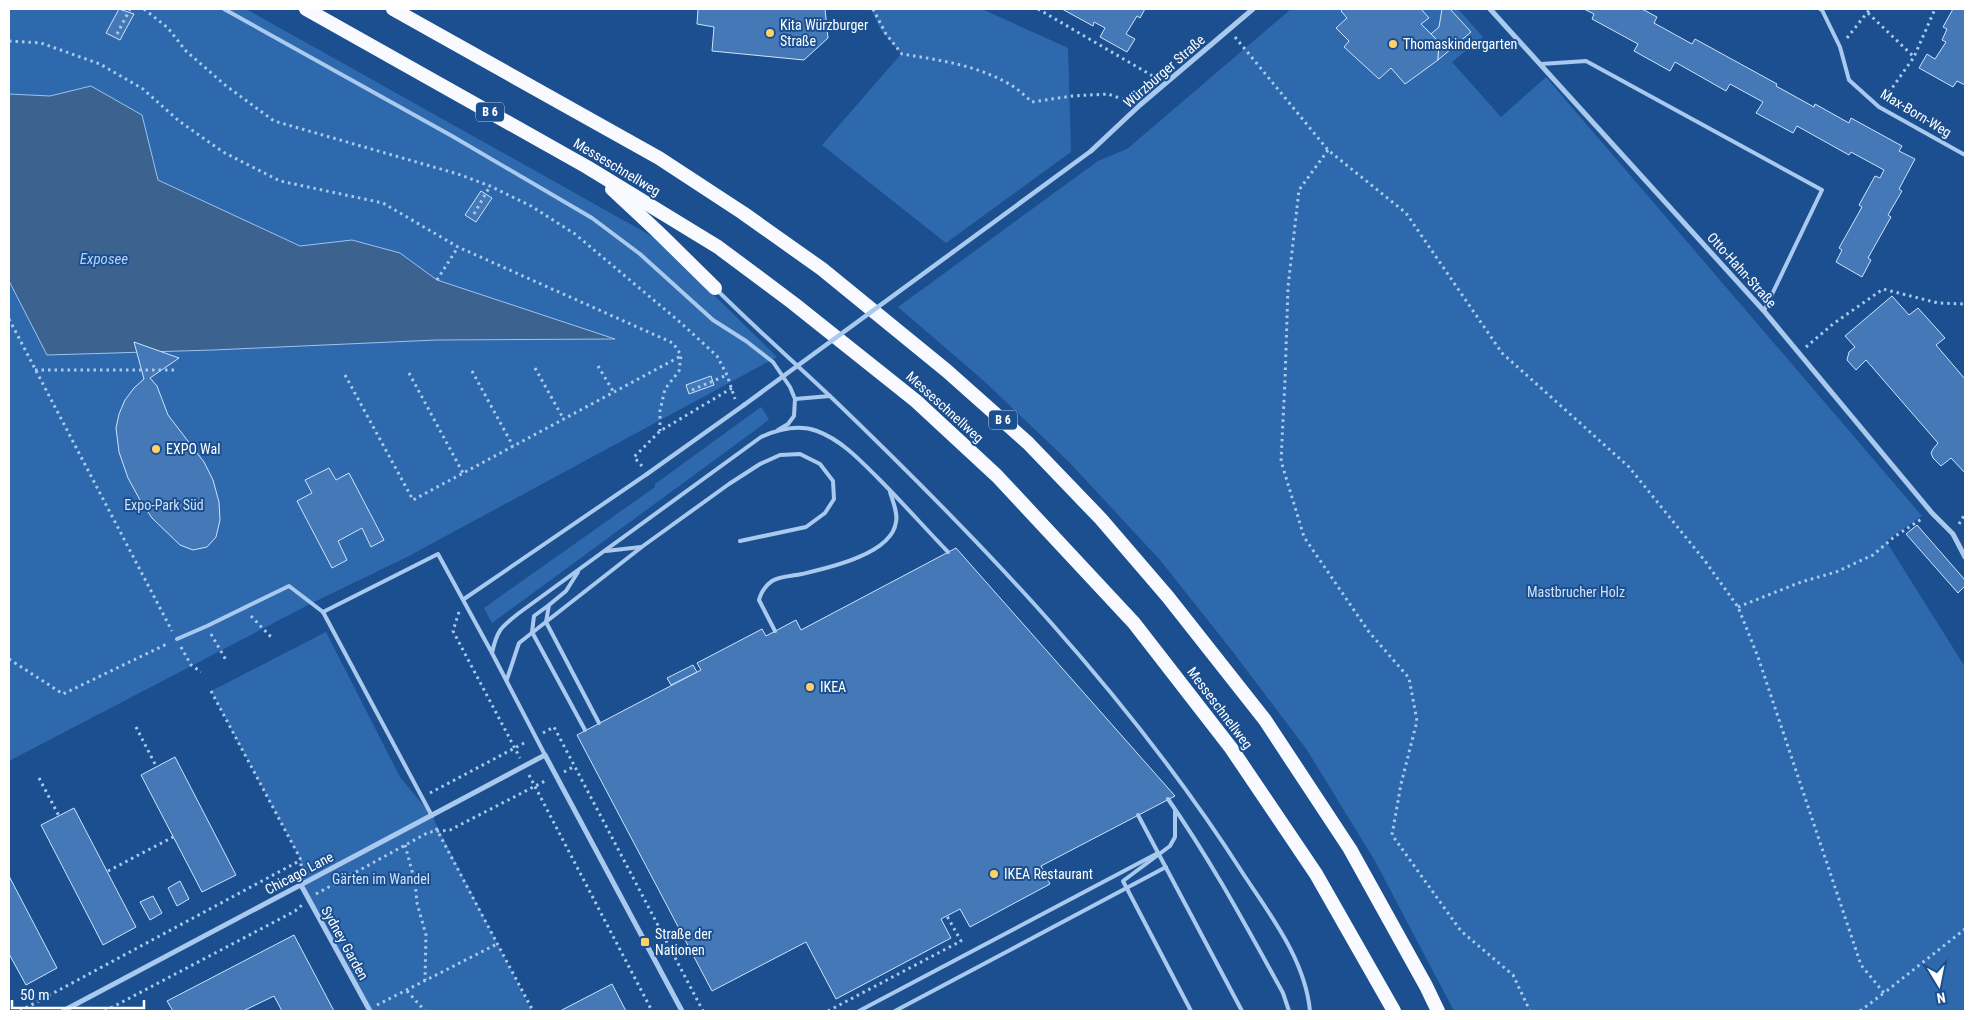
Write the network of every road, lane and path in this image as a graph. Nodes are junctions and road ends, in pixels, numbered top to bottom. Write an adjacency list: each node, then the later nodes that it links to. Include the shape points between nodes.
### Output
1 (130, 9): 15 (path)
2 (144, 9): 27 (path, via 168,28 186,51 225,85 274,121)
3 (224, 9): 49 (lane, via 592,218 640,254 714,320 773,362)
4 (306, 9): 26 (highway, Messeschnellweg / B 6)
5 (393, 9): 128 (highway, Messeschnellweg / B 6, via 659,158 743,213 822,269 947,371 1028,444 1101,520 1168,597 1265,720 1350,850)
6 (873, 9): 21 (path, via 886,34 902,54 964,64 983,71 1012,85 1032,102 1108,94)
7 (1038, 9): 20 (path, via 1151,75)
8 (1253, 9): 14 (street, Würzburger Straße)
9 (1490, 9): 19 (street, Otto-Hahn-Straße)
10 (1820, 9): 17 (lane, Max-Born-Weg)
11 (1870, 9): 13 (path)
12 (1935, 9): 18 (path)
13 (1868, 13): 17 (path); 18 (path)
14 (1228, 29): 20 (street, Würzburger Straße); 23 (path)
15 (117, 34)
16 (9, 41): 29 (path, via 41,43 100,64 143,89 179,122 222,152 280,181 383,203)
17 (1840, 47): 22 (lane, Max-Born-Weg, via 1849,80)
18 (1914, 57): 22 (path)
19 (1541, 64): 33 (street, Otto-Hahn-Straße); 33 (lane, via 1586,61 1822,190)
20 (1162, 87): 21 (street, Würzburger Straße)
21 (1140, 105): 24 (street, Würzburger Straße)
22 (1879, 107): 25 (lane, Max-Born-Weg)
23 (1328, 150): 67 (path, via 1406,213 1502,353 1629,467); 129 (path, via 1299,190 1288,286 1281,461 1304,537 1369,632 1409,678 1416,721 1392,836 1461,931 1513,975)
24 (1091, 151): 50 (street, bridge)
25 (1965, 155)
26 (587, 167): 31 (highway); 127 (highway, Messeschnellweg / B 6, via 718,248 793,303 916,401 998,476 1134,623 1231,748 1316,874)
27 (490, 186): 28 (path); 43 (path, via 531,206 575,234 717,356)
28 (474, 214)
29 (458, 247): 30 (path); 36 (path, via 673,343)
30 (437, 280)
31 (715, 288): 48 (lane)
32 (1965, 304): 35 (path, via 1938,302 1884,289 1833,324)
33 (1764, 311): 35 (street, Otto-Hahn-Straße)
34 (9, 319): 39 (path)
35 (1800, 352): 58 (street, Otto-Hahn-Straße)
36 (681, 355): 47 (path); 53 (path, via 680,371 664,389)
37 (598, 366): 47 (path)
38 (535, 368): 51 (path)
39 (35, 370): 40 (path); 76 (path)
40 (177, 370)
41 (472, 371): 54 (path)
42 (409, 373): 55 (path)
43 (727, 374): 45 (path); 46 (path)
44 (345, 375): 55 (path, via 413,500)
45 (732, 388): 50 (path); 53 (path)
46 (692, 390)
47 (613, 391): 51 (path)
48 (830, 396): 49 (lane); 126 (lane, via 1038,606 1159,753 1233,857 1286,941 1302,976)
49 (795, 399): 52 (lane, via 794,416)
50 (738, 409): 56 (street)
51 (563, 418): 54 (path)
52 (778, 430): 57 (lane, via 816,431 845,446); 61 (lane, via 761,437)
53 (660, 431): 56 (path, via 634,457)
54 (513, 446): 55 (path)
55 (463, 473)
56 (647, 474): 65 (lane)
57 (890, 490): 62 (lane); 72 (lane, via 897,515 894,531 887,541 874,550 832,567 773,580 762,591 759,600)
58 (1932, 513): 63 (street, Otto-Hahn-Straße, via 1953,534); 67 (path, via 1873,555 1836,572)
59 (740, 541): 60 (lane, via 806,527 825,514 834,499 833,481 820,464 800,454 780,455 760,464)
60 (643, 546): 61 (lane); 70 (lane)
61 (604, 551): 64 (lane)
62 (948, 552)
63 (1965, 557)
64 (579, 570): 66 (lane, via 566,591); 77 (lane, via 506,623 496,635)
65 (464, 599): 69 (lane, via 438,554); 77 (lane)
66 (549, 605): 70 (lane); 74 (lane, via 534,616)
67 (1738, 607): 110 (path, via 1758,657 1861,965)
68 (244, 609): 69 (lane, via 289,586); 71 (lane); 75 (path)
69 (323, 612): 90 (lane)
70 (546, 622): 74 (lane); 83 (lane)
71 (207, 626): 76 (lane); 79 (path)
72 (774, 631)
73 (453, 632): 90 (path, via 514,749)
74 (532, 632): 81 (lane, via 519,643); 86 (lane)
75 (272, 637)
76 (177, 639): 78 (path, via 63,694); 80 (path, via 191,665)
77 (492, 652): 81 (lane)
78 (9, 659)
79 (226, 660)
80 (202, 672)
81 (506, 679): 87 (lane)
82 (211, 691): 100 (path)
83 (599, 724)
84 (554, 726): 119 (path)
85 (136, 727): 88 (path)
86 (585, 730)
87 (545, 755): 95 (street, Chicago Lane); 118 (street)
88 (156, 766)
89 (39, 778): 94 (path)
90 (423, 797): 95 (lane)
91 (1168, 799): 92 (lane)
92 (1175, 809): 123 (lane, via 1175,837 1170,846 1123,881); 125 (lane, via 1227,891)
93 (1138, 815): 99 (lane)
94 (59, 816)
95 (432, 816): 96 (path); 103 (street, Chicago Lane)
96 (437, 830): 98 (path); 107 (path); 117 (path, via 450,830 535,786)
97 (173, 837): 102 (path)
98 (406, 845): 104 (path); 108 (path, via 416,902 426,934)
99 (1158, 853): 101 (lane); 121 (lane)
100 (301, 860): 103 (path); 112 (path)
101 (1166, 867): 122 (lane); 124 (lane)
102 (108, 871)
103 (301, 885): 104 (street, Sydney Garden); 113 (street, Chicago Lane)
104 (308, 899): 111 (street, Sydney Garden); 114 (path, via 295,911)
105 (947, 916): 120 (path, via 961,942)
106 (1965, 928): 110 (path)
107 (497, 944): 108 (path); 116 (path)
108 (425, 981): 109 (path)
109 (407, 990): 111 (path); 115 (path)
110 (1884, 993): 130 (path)
111 (369, 1010)
112 (20, 1011)
113 (63, 1011)
114 (105, 1011)
115 (426, 1011)
116 (531, 1011)
117 (652, 1011)
118 (682, 1011)
119 (703, 1011)
120 (828, 1011)
121 (859, 1011)
122 (895, 1011)
123 (1191, 1011)
124 (1242, 1011)
125 (1289, 1011)
126 (1310, 1011)
127 (1394, 1011)
128 (1438, 1011)
129 (1530, 1011)
130 (1860, 1011)

